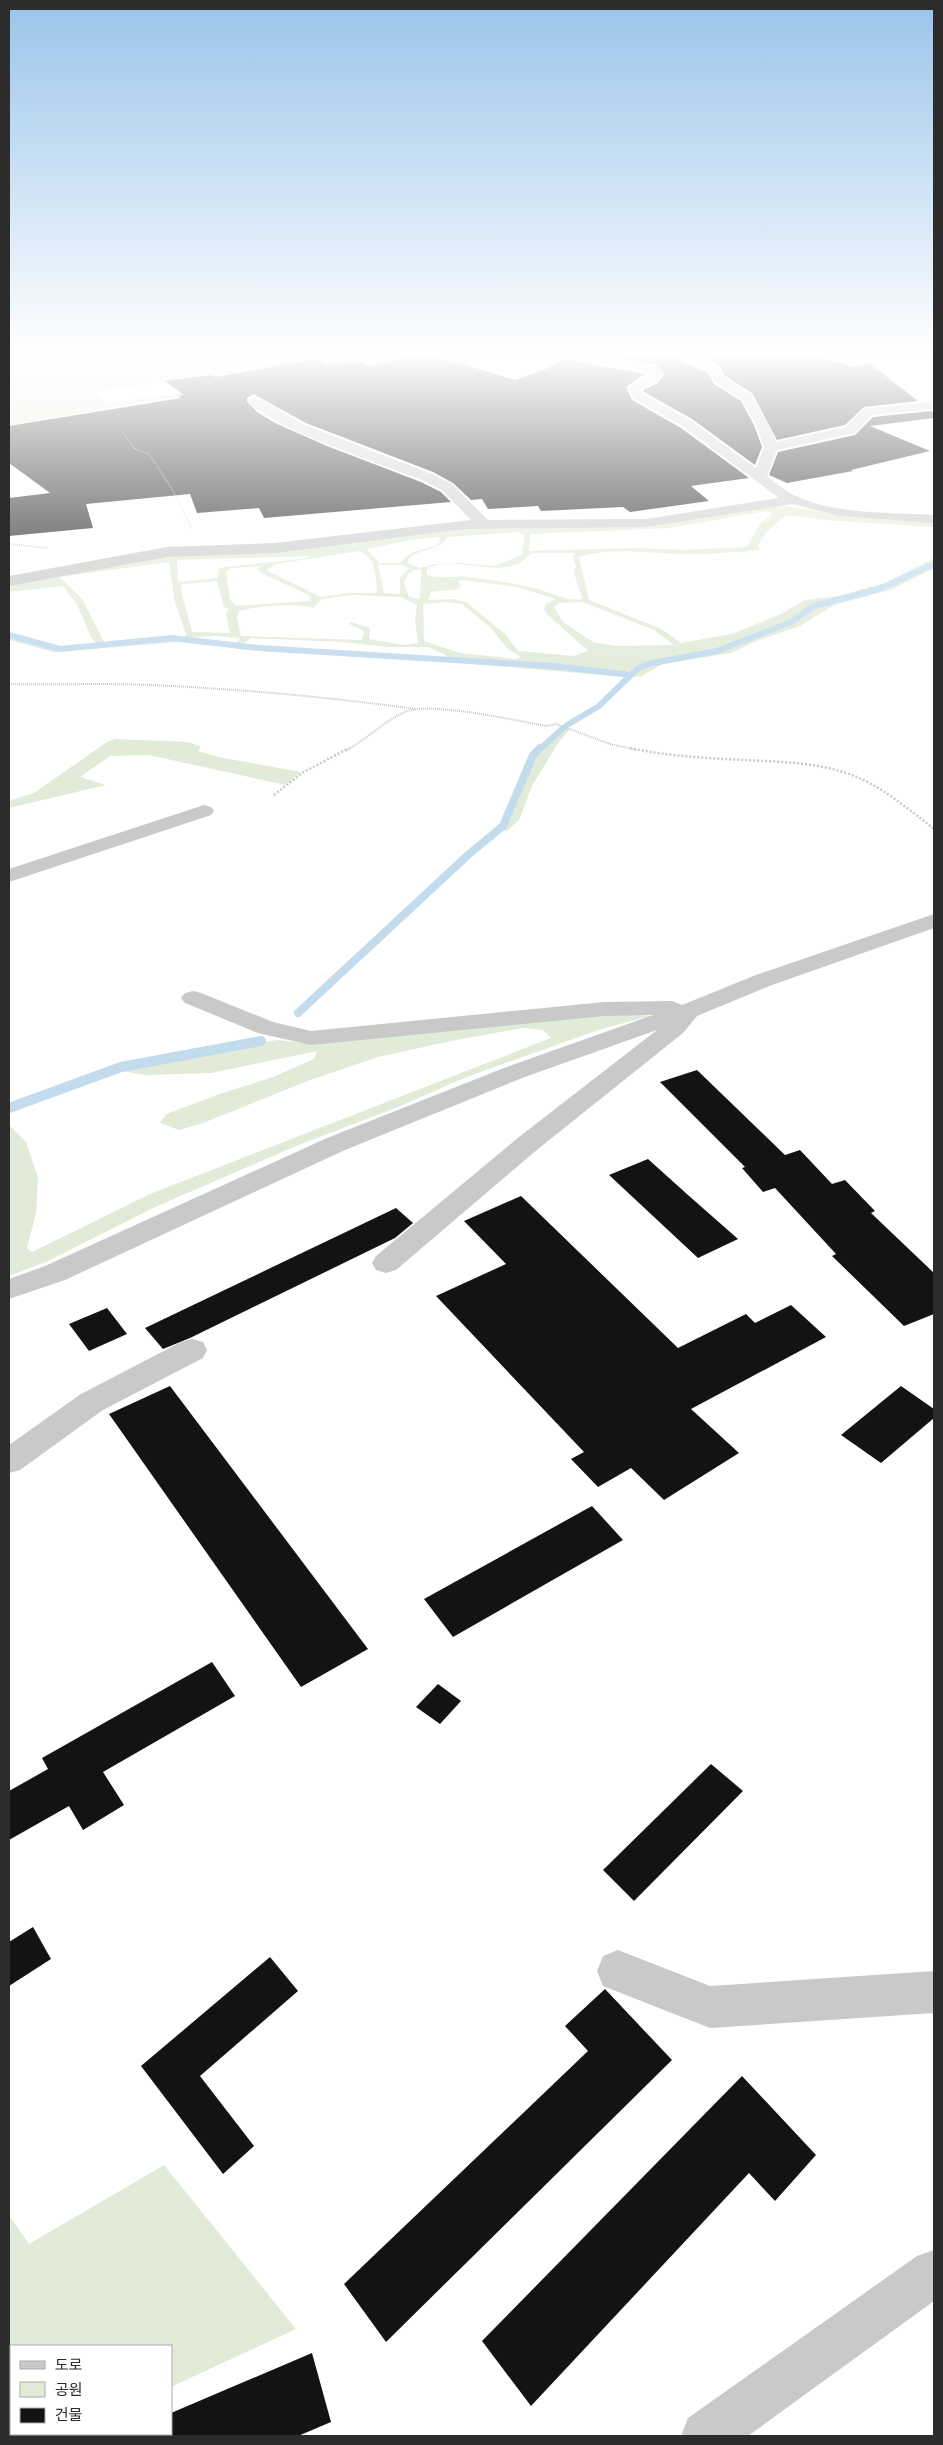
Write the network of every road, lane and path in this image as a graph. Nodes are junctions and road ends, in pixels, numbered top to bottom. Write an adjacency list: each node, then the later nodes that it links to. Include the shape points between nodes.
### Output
1 (157, 466): 9 (path)
2 (395, 466): 8 (street, via 447,487)
3 (744, 466): 5 (street)
4 (766, 466): 5 (street)
5 (759, 478): 6 (street)
6 (792, 500): 7 (street, via 832,510); 8 (street, via 646,523)
7 (934, 519)
8 (484, 525): 9 (street, via 446,526 275,548)
9 (203, 550): 10 (street, via 146,555)
10 (9, 581)
11 (9, 684): 12 (path, via 194,687 364,701)
12 (420, 709): 13 (path, via 398,715 365,740 307,770); 15 (path, via 452,710 547,726 556,724 610,744 686,757 811,764 859,778)
13 (274, 794)
14 (204, 811): 16 (street)
15 (934, 828)
16 (9, 876)
17 (934, 921): 19 (street, via 764,980)
18 (192, 998): 19 (street, via 266,1028 311,1038 604,1009)
19 (694, 1009): 20 (street, via 675,1028 519,1150); 21 (street, via 513,1073 336,1144 55,1273)
20 (386, 1263)
21 (9, 1290)
22 (192, 1350): 23 (street, via 92,1402)
23 (9, 1460)
24 (618, 1971): 25 (street, via 710,2007)
25 (934, 1992)
26 (934, 2273): 27 (street)
27 (706, 2436)

